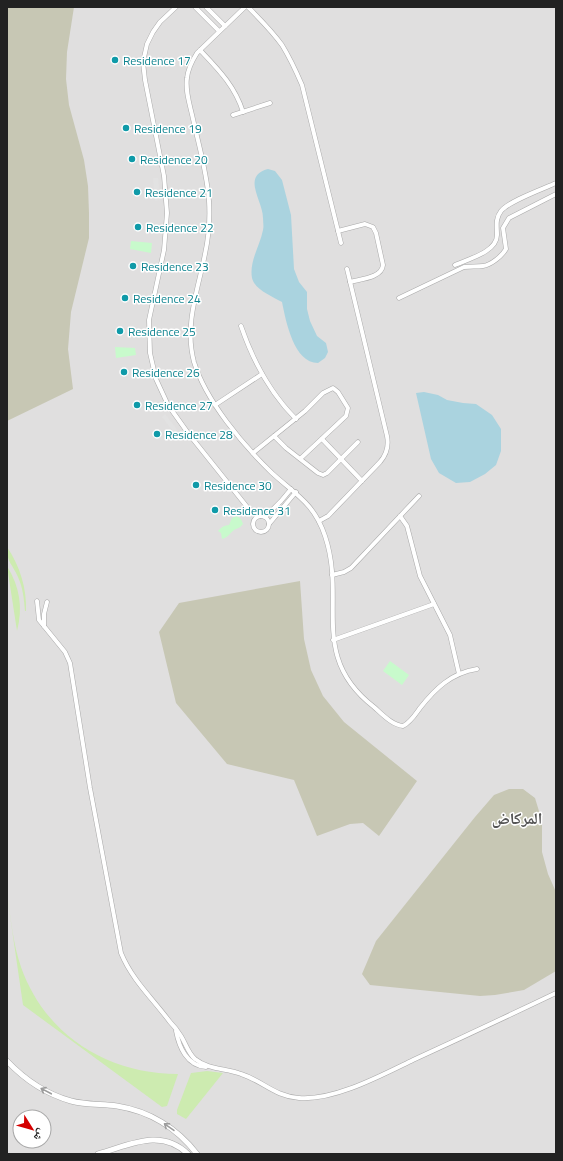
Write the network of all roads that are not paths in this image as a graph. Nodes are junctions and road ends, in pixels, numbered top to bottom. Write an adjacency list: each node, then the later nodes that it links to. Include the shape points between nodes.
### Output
1 (176, 7): 37 (street, via 153,32 143,57 144,75 164,176 167,213 165,246 149,320 150,354 157,382 168,405)
2 (196, 7): 6 (street)
3 (245, 7): 7 (street)
4 (248, 7): 15 (street, via 282,45 302,85)
5 (207, 9): 6 (street); 7 (street)
6 (204, 16): 8 (street)
7 (225, 26): 8 (street)
8 (219, 31): 9 (street)
9 (200, 50): 11 (street, via 226,78); 23 (street, via 189,67 187,88 207,182 209,226 191,316 190,338 198,374)
10 (270, 103): 11 (street)
11 (243, 112): 12 (street)
12 (233, 115)
13 (556, 183): 17 (street, via 505,208 497,218 497,237 493,246 486,252)
14 (556, 194): 20 (street, via 509,218 503,228 506,249 490,264 464,268)
15 (338, 231): 16 (street); 19 (street, via 368,224 376,233 382,271)
16 (341, 243)
17 (455, 265)
18 (347, 269): 19 (street)
19 (350, 282): 31 (street, via 388,441 384,458)
20 (399, 298)
21 (241, 326): 22 (street)
22 (262, 374): 23 (street); 24 (street, via 284,407)
23 (215, 405): 28 (street)
24 (296, 419): 25 (street); 26 (street, via 323,393 333,388 348,408 346,416)
25 (274, 436): 28 (street); 30 (street)
26 (322, 439): 29 (street); 30 (street)
27 (358, 442): 29 (street)
28 (253, 453): 32 (street)
29 (341, 459): 30 (street, via 323,475); 31 (street)
30 (300, 460)
31 (362, 481): 40 (street, via 328,516)
32 (291, 489): 33 (street); 35 (street)
33 (296, 492): 36 (street); 40 (street)
34 (419, 496): 39 (street)
35 (281, 501): 36 (street); 38 (street)
36 (285, 505): 42 (street)
37 (248, 508): 38 (street); 41 (street)
38 (263, 516): 41 (street, via 256,517); 42 (street)
39 (400, 516): 43 (street, via 351,568); 46 (street, via 407,526 420,576)
40 (319, 521): 43 (street, via 328,546)
41 (253, 522): 42 (street, via 254,528 260,532 266,530)
42 (269, 524)
43 (332, 575): 48 (street)
44 (37, 601): 47 (street, via 38,618)
45 (47, 602): 47 (street)
46 (434, 604): 48 (street); 50 (street, via 450,635)
47 (44, 626): 51 (street, via 65,652 70,663 121,953 137,982 201,1064 242,1074 285,1096 325,1096 378,1076)
48 (333, 640): 50 (street, via 340,665 356,690 398,725 408,723 434,690)
49 (477, 669): 50 (street)
50 (459, 674)
51 (556, 993)
52 (7, 1061): 55 (street, one-way to 52, via 179,1135 154,1118 125,1108 81,1103 55,1096 31,1082)
53 (98, 1154): 54 (street, via 151,1139 172,1143)
54 (188, 1154)
55 (197, 1154)

